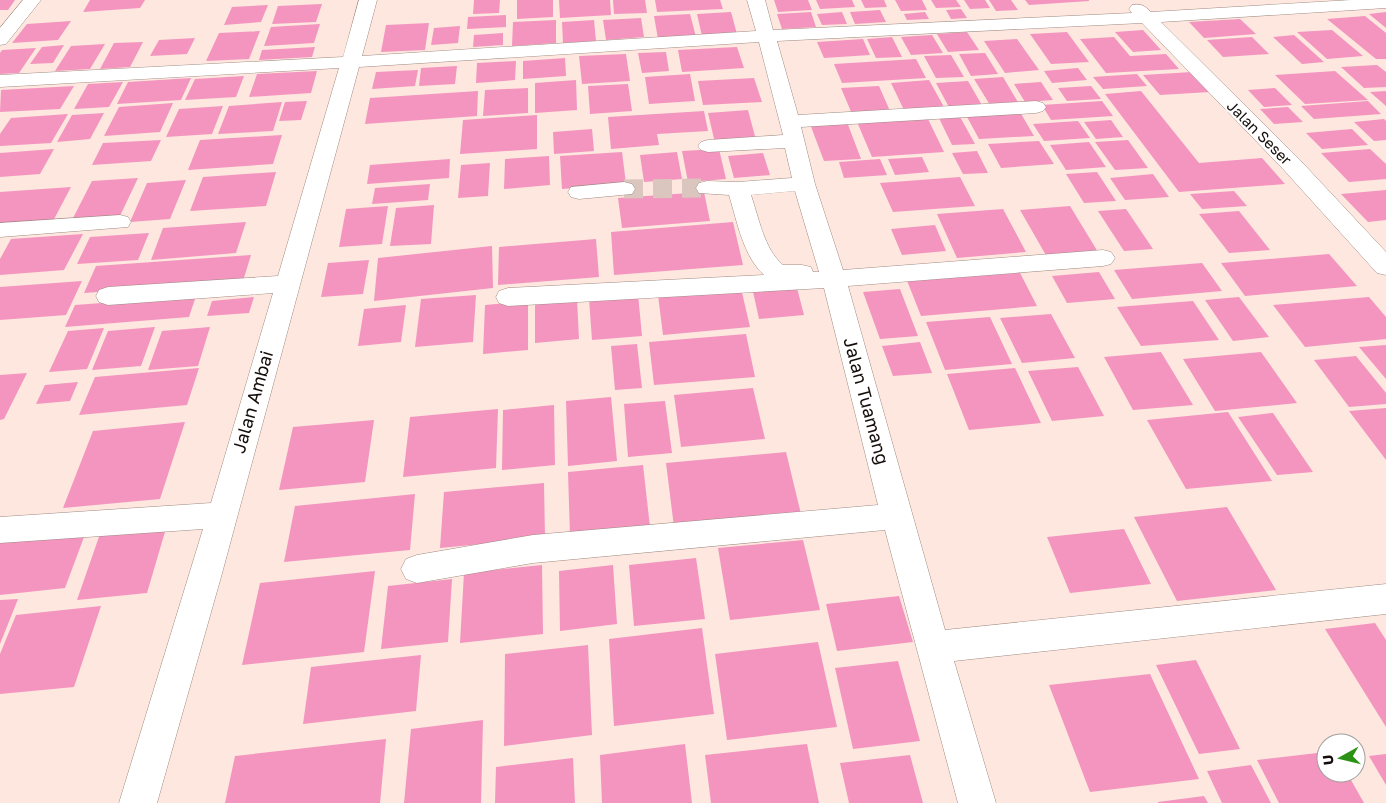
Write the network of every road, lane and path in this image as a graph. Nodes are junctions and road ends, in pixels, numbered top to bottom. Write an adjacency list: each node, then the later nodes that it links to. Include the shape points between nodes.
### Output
1 (32, 0): 8 (street)
2 (368, 0): 9 (street, Jalan Ambai)
3 (756, 0): 7 (street, Jalan Tuamang)
4 (1130, 0): 6 (street, Jalan Seser)
5 (1386, 3): 6 (street)
6 (1146, 18): 7 (street); 22 (street, Jalan Seser, via 1290,164)
7 (766, 36): 9 (street); 12 (street, Jalan Tuamang)
8 (0, 40)
9 (350, 62): 10 (street); 24 (street, Jalan Ambai)
10 (0, 81)
11 (1036, 107): 12 (street)
12 (792, 131): 13 (street); 14 (street, Jalan Tuamang)
13 (708, 146)
14 (804, 184): 17 (street); 23 (street, Jalan Tuamang)
15 (708, 188): 17 (street)
16 (624, 189): 18 (street)
17 (738, 189): 23 (street, via 769,267 781,273)
18 (579, 192)
19 (120, 222): 20 (street)
20 (0, 230)
21 (1103, 258): 23 (street)
22 (1386, 268)
23 (833, 276): 26 (street); 28 (street, Jalan Tuamang)
24 (286, 284): 25 (street); 27 (street, Jalan Ambai)
25 (108, 296)
26 (508, 297)
27 (221, 515): 29 (street); 33 (street, Jalan Ambai)
28 (896, 516): 30 (street, via 533,549); 32 (street, Jalan Tuamang)
29 (0, 530)
30 (417, 569)
31 (1386, 600): 32 (street)
32 (933, 647): 34 (street, Jalan Tuamang)
33 (138, 803)
34 (976, 803)

